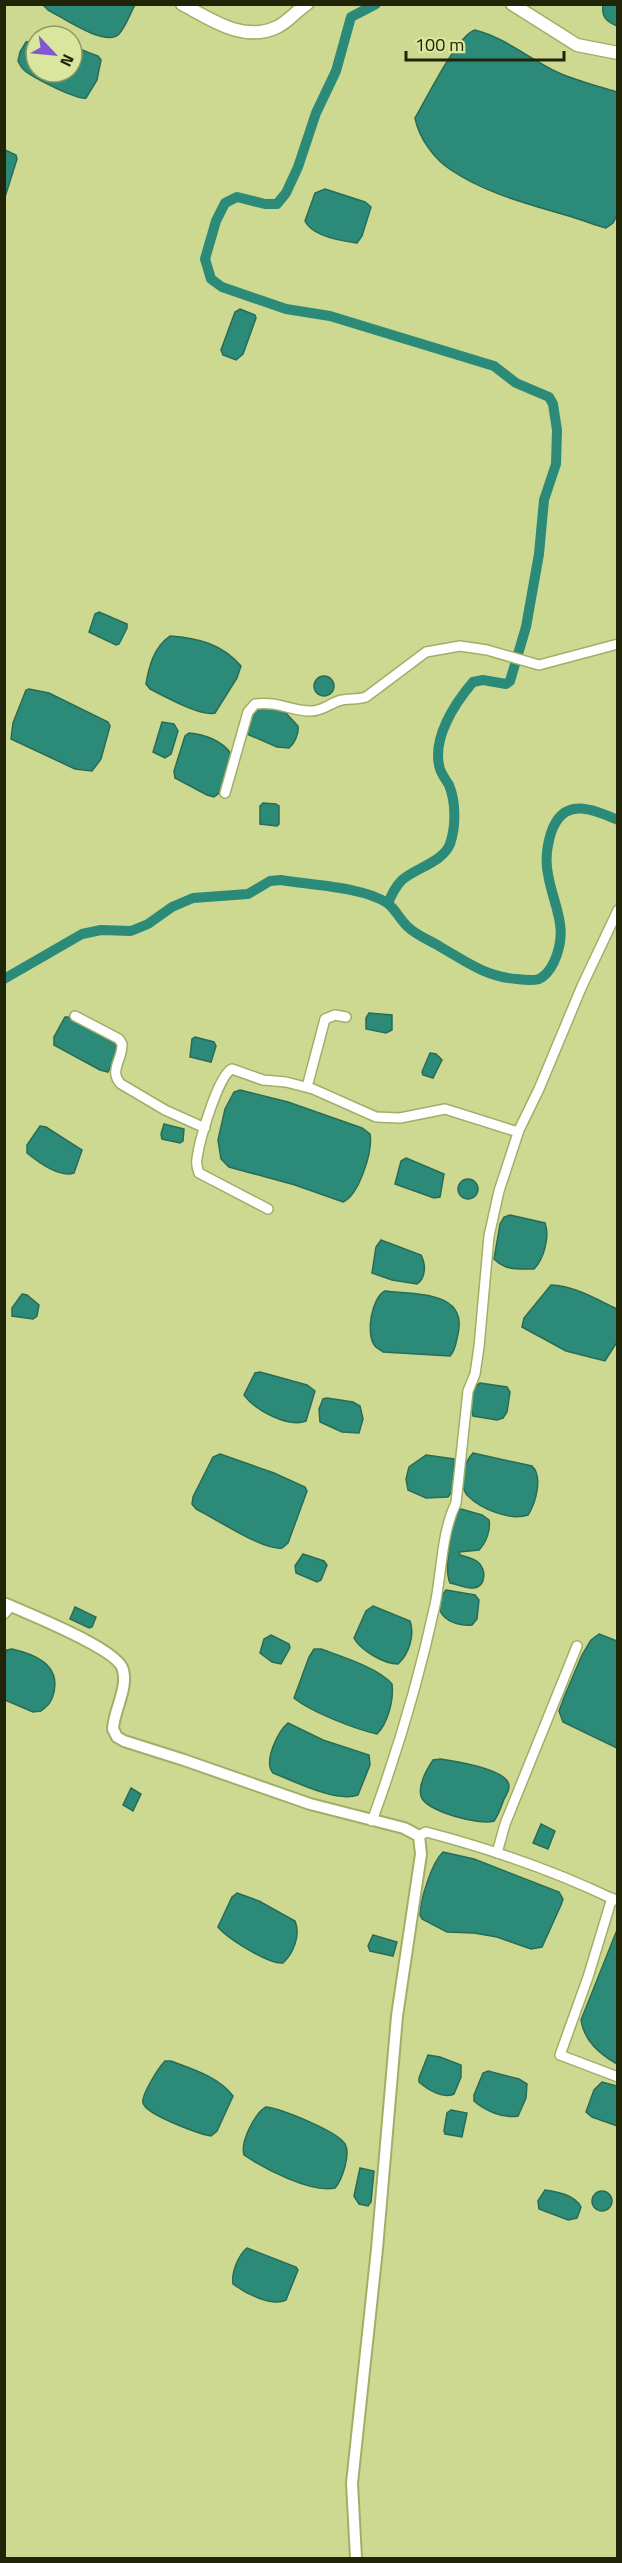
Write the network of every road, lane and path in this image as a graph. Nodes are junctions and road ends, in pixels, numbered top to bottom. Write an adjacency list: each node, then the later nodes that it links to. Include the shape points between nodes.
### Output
1 (182, 4): 2 (main road, via 232,30 257,34 279,27)
2 (307, 4)
3 (512, 4): 4 (main road, via 577,45)
4 (618, 53)
5 (618, 644): 6 (street, via 539,665 487,650 460,646 435,649 358,700 342,699 322,710 310,711 271,703 255,704 248,712)
6 (225, 793)
7 (618, 910): 12 (street)
8 (75, 1016): 11 (street, via 119,1039 122,1044 115,1074 121,1084)
9 (346, 1017): 10 (street, via 335,1015 325,1019)
10 (307, 1087): 11 (street, via 263,1080 232,1069 223,1077); 12 (street, via 376,1117 391,1119 445,1109)
11 (205, 1128): 13 (street, via 196,1161 199,1173)
12 (518, 1132): 16 (street, via 489,1236 479,1347 468,1391 456,1503 448,1518 435,1605 410,1711)
13 (268, 1209)
14 (7, 1607): 16 (street, via 103,1649 120,1662 124,1674 113,1729 117,1737)
15 (577, 1646): 18 (street)
16 (372, 1821): 17 (street, via 404,1828)
17 (419, 1836): 18 (street, via 426,1832); 21 (street, via 421,1854 397,2016 352,2483)
18 (497, 1853): 19 (street, via 549,1870)
19 (615, 1899): 20 (street, via 560,2055)
20 (618, 2077)
21 (356, 2559)

